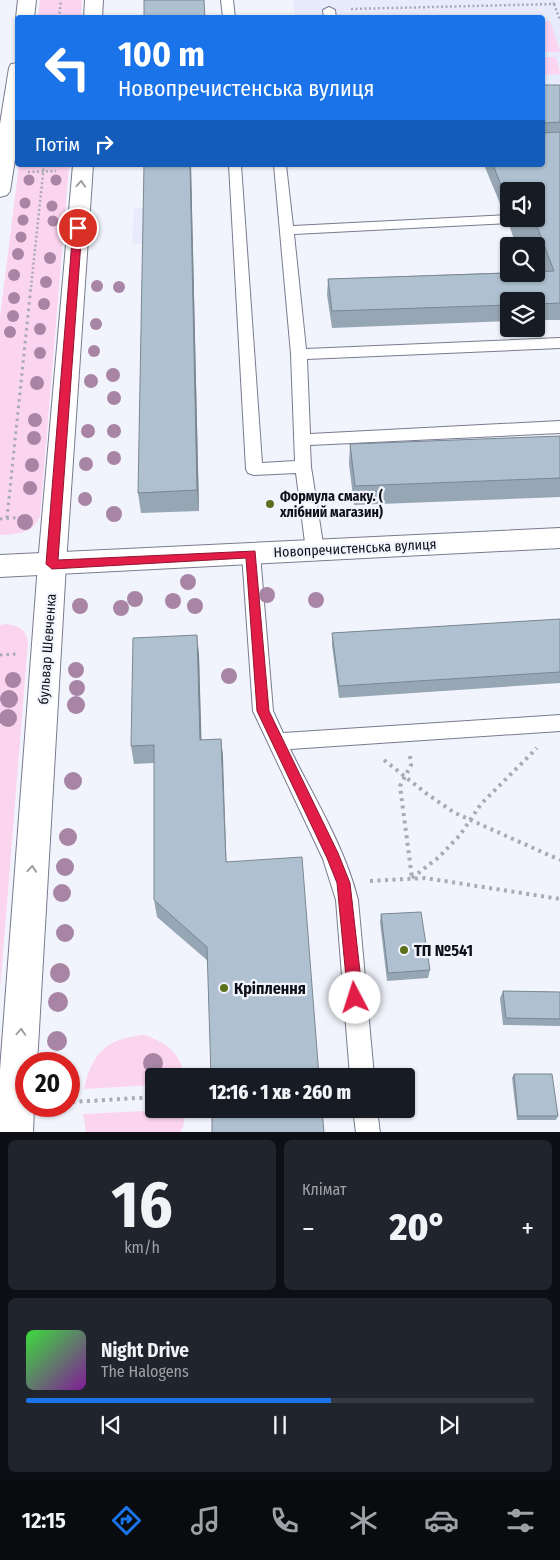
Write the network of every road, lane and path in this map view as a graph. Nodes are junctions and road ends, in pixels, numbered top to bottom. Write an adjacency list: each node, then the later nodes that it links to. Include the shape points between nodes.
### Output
1 (27, 0): 8 (main road)
2 (61, 0): 9 (path)
3 (94, 0): 10 (main road)
4 (227, 0): 11 (lane)
5 (552, 0): 6 (path)
6 (554, 4): 7 (path); 12 (path)
7 (329, 14)
8 (25, 15)
9 (59, 15)
10 (93, 15)
11 (228, 15)
12 (560, 20)
13 (15, 88): 20 (main road)
14 (44, 167): 18 (path)
15 (235, 167): 27 (lane, via 254,469)
16 (280, 167): 22 (lane)
17 (72, 168): 18 (path); 34 (main road, бульвар Шевченка, one-way to 17)
18 (43, 171): 19 (path); 29 (path)
19 (20, 172)
20 (0, 191)
21 (500, 220): 22 (lane)
22 (286, 230): 24 (lane)
23 (560, 343): 24 (lane)
24 (299, 354): 26 (lane)
25 (560, 427): 26 (lane)
26 (303, 440): 27 (lane)
27 (303, 466): 32 (lane)
28 (34, 517): 29 (path)
29 (7, 518): 30 (path)
30 (0, 519)
31 (560, 538): 32 (main road, Новопречистенська вулиця)
32 (315, 550): 33 (main road, Новопречистенська вулиця)
33 (251, 554): 34 (main road, Новопречистенська вулиця); 39 (lane, via 262,704)
34 (52, 564): 35 (main road, Новопречистенська вулиця); 50 (main road, бульвар Шевченка, one-way to 34)
35 (0, 566)
36 (557, 723): 37 (lane); 41 (path, via 532,755 480,804)
37 (407, 733): 38 (lane); 40 (path, via 411,765)
38 (356, 736): 39 (lane); 40 (path)
39 (277, 742): 44 (lane)
40 (404, 776): 41 (path, via 442,805); 43 (path, via 400,786)
41 (471, 820): 42 (path); 43 (path, via 439,857)
42 (560, 860)
43 (412, 878): 44 (path); 45 (path)
44 (343, 883): 46 (lane)
45 (560, 899)
46 (361, 1068)
47 (145, 1098): 48 (path)
48 (80, 1102)
49 (366, 1118): 51 (lane)
50 (14, 1132)
51 (368, 1132)

